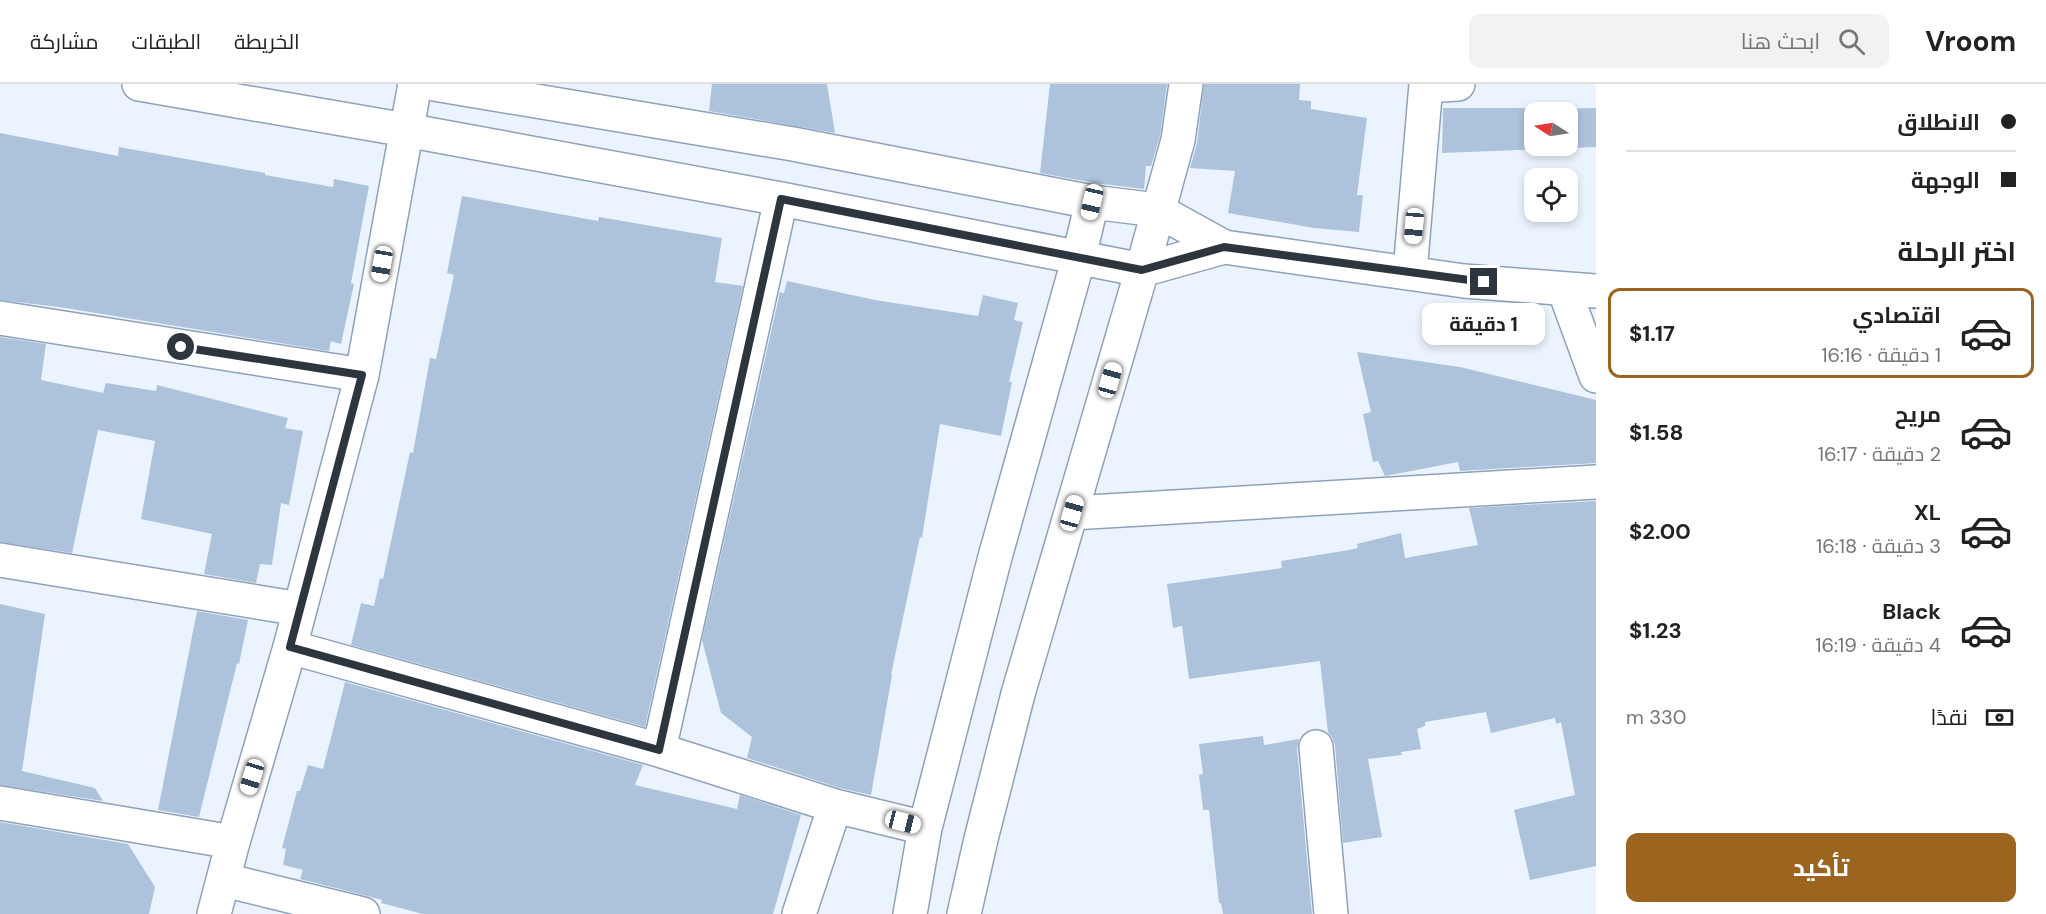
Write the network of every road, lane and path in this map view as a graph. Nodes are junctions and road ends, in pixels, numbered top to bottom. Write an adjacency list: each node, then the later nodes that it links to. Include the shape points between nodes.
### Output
1 (139, 84): 6 (street)
2 (415, 84): 6 (street)
3 (434, 84): 8 (street, via 793,144)
4 (1186, 84): 9 (street, via 1178,140)
5 (1437, 85): 13 (street)
6 (406, 130): 7 (street); 16 (street)
7 (781, 199): 11 (street); 24 (street)
8 (1092, 202): 9 (street); 11 (street)
9 (1158, 210): 10 (street); 12 (street)
10 (1224, 247): 12 (street); 13 (street)
11 (1079, 257): 12 (street); 27 (street, via 995,557)
12 (1142, 270): 19 (street)
13 (1410, 272): 14 (street, via 1464,281)
14 (1580, 290): 17 (street)
15 (0, 318): 16 (street)
16 (362, 375): 21 (street)
17 (1596, 376)
18 (1596, 482): 19 (street)
19 (1072, 513): 34 (street, via 1018,694)
20 (0, 560): 21 (street)
21 (300, 609): 22 (street)
22 (290, 647): 24 (street); 28 (street)
23 (1316, 747): 35 (street)
24 (659, 750): 26 (street)
25 (0, 803): 28 (street)
26 (835, 806): 27 (street); 32 (street)
27 (926, 828): 33 (street)
28 (233, 842): 29 (street)
29 (224, 880): 30 (street); 31 (street)
30 (214, 914)
31 (363, 914)
32 (799, 914)
33 (910, 914)
34 (964, 914)
35 (1331, 914)

